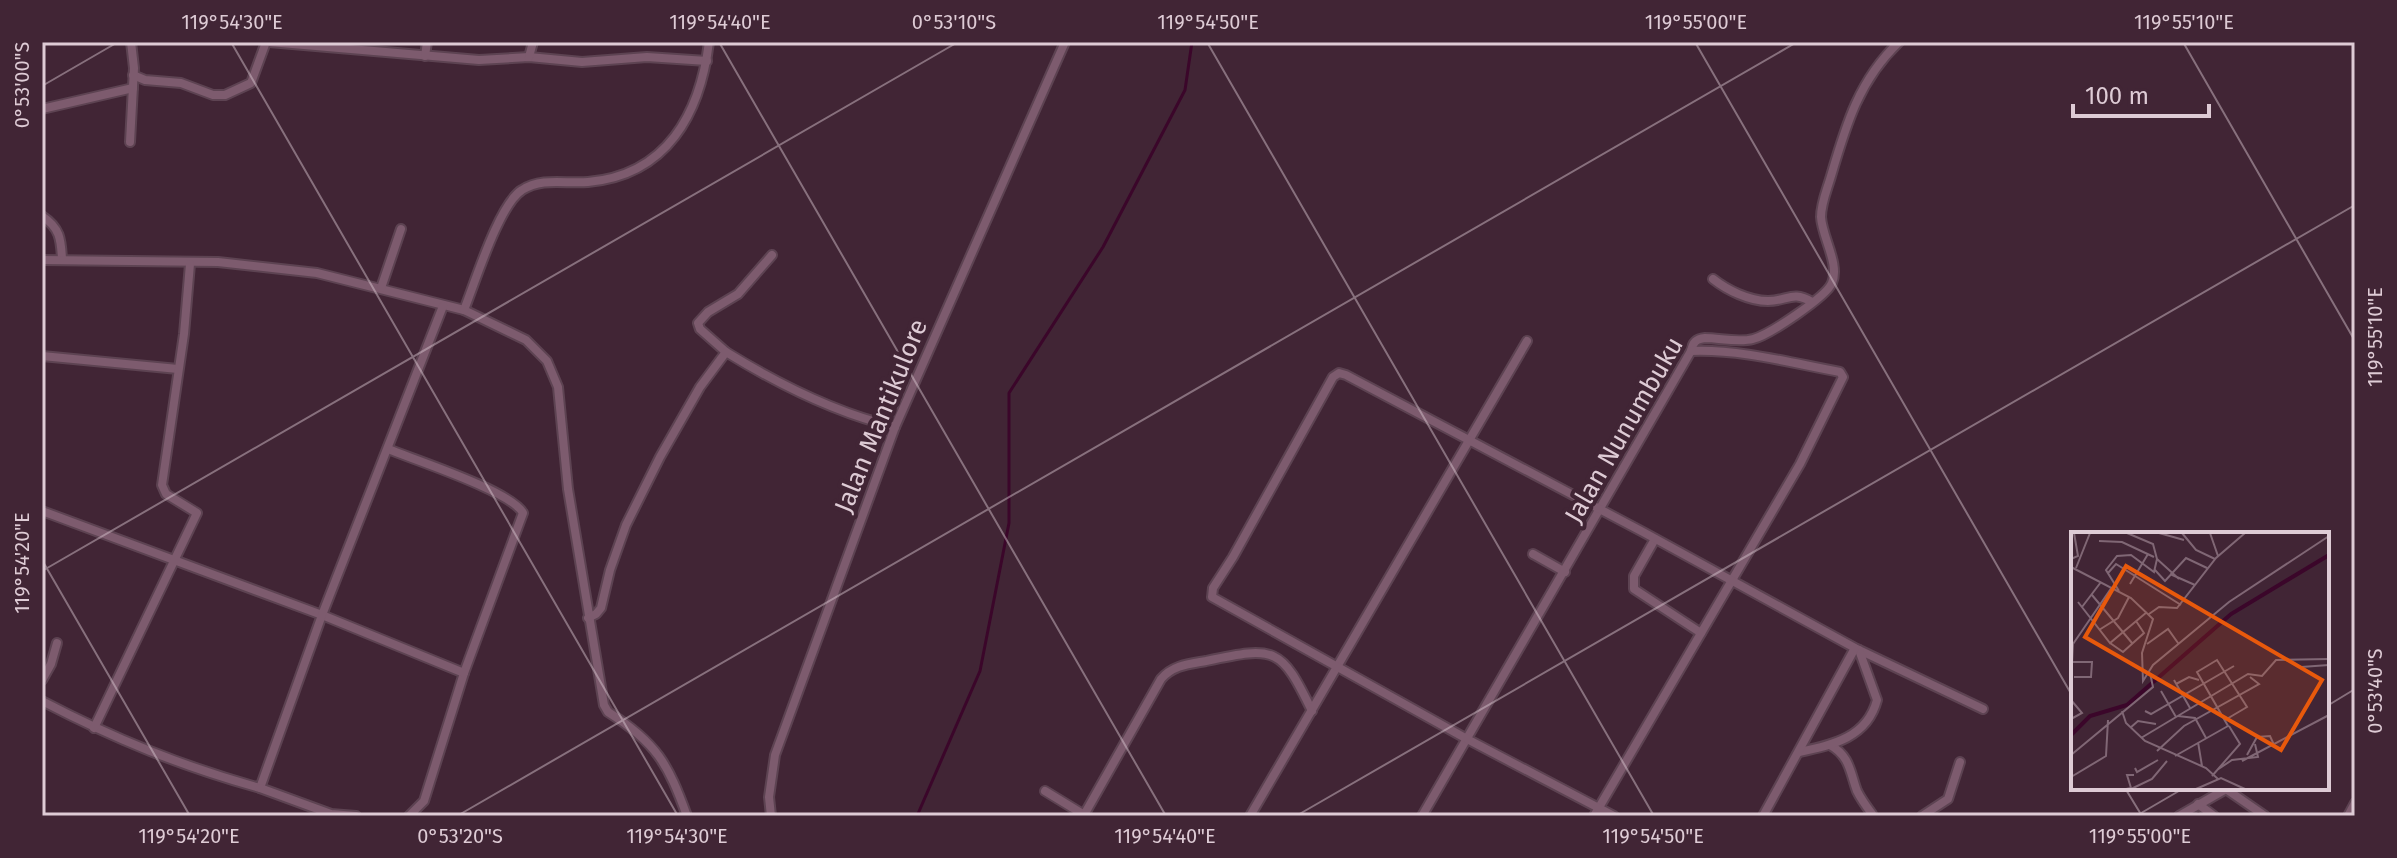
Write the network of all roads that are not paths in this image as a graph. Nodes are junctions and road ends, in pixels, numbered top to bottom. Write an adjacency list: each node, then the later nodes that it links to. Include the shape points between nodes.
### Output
1 (131, 42): 11 (street)
2 (268, 42): 8 (street); 11 (street, via 251,83 225,95)
3 (427, 42): 8 (street)
4 (533, 42): 9 (street)
5 (709, 42): 10 (street)
6 (1065, 42): 31 (street, Jalan Mantikulore)
7 (1899, 42): 23 (street, Jalan Nunumbuku, via 1864,83 1843,132 1821,210 1833,279)
8 (425, 56): 9 (street)
9 (529, 57): 10 (street)
10 (707, 61): 25 (street, via 691,111 675,138 645,166 604,180 545,182 522,190 507,204)
11 (133, 75): 12 (street)
12 (133, 88): 13 (street); 14 (street)
13 (42, 109)
14 (130, 142)
15 (42, 216): 18 (street, via 58,228)
16 (401, 229): 22 (street)
17 (772, 255): 28 (street, via 738,294 698,323)
18 (62, 259): 19 (street); 20 (street)
19 (42, 260)
20 (190, 264): 22 (street, via 317,273); 30 (street)
21 (1713, 279): 23 (street, via 1758,300 1797,295)
22 (381, 288): 24 (street)
23 (1812, 302): 27 (street, Jalan Nunumbuku, via 1752,340 1698,339)
24 (443, 306): 25 (street); 33 (street)
25 (464, 310): 42 (street, via 526,340 553,371)
26 (1527, 341): 32 (street)
27 (1691, 351): 34 (street, Jalan Nunumbuku); 40 (street, via 1718,350 1843,375 1800,464)
28 (726, 352): 31 (street, via 802,393); 42 (street, via 647,481 618,546 601,608)
29 (42, 356): 30 (street)
30 (178, 369): 38 (street, via 162,485 166,494 197,513)
31 (895, 427): 69 (street, Jalan Mantikulore, via 775,755)
32 (1468, 441): 34 (street); 46 (street); 46 (street, via 1346,375 1339,373 1327,384 1211,595)
33 (388, 449): 41 (street); 47 (street, via 492,491 523,513)
34 (1599, 509): 36 (street); 39 (street, Jalan Nunumbuku)
35 (42, 511): 38 (street)
36 (1655, 539): 40 (street); 43 (street, via 1634,576 1634,589)
37 (1533, 554): 39 (street)
38 (175, 561): 41 (street); 52 (street)
39 (1565, 572): 53 (street, Jalan Nunumbuku)
40 (1731, 582): 43 (street); 45 (street)
41 (322, 615): 47 (street); 57 (street)
42 (588, 618): 68 (street, via 606,710 659,755)
43 (1701, 633): 63 (street)
44 (57, 643): 48 (street)
45 (1857, 649): 50 (street); 54 (street, via 1876,706 1856,734); 55 (street)
46 (1338, 668): 51 (street); 53 (street)
47 (464, 673): 67 (street, via 424,801)
48 (42, 680)
49 (42, 701): 52 (street)
50 (1983, 709)
51 (1312, 711): 64 (street, via 1292,670 1273,656 1234,654 1172,669 1161,679); 70 (street)
52 (94, 728): 57 (street, via 174,762)
53 (1467, 739): 63 (street); 71 (street, Jalan Nunumbuku)
54 (1830, 745): 55 (street); 65 (street, via 1849,764)
55 (1799, 752): 73 (street)
56 (1960, 762): 74 (street, via 1948,799)
57 (260, 788): 66 (street, via 331,814)
58 (2224, 790): 62 (street)
59 (2227, 790): 77 (street)
60 (1045, 791): 64 (street)
61 (2355, 803): 78 (street)
62 (2198, 804): 75 (street); 76 (street)
63 (1596, 812): 72 (street)
64 (1085, 815)
65 (1872, 815)
66 (356, 816)
67 (409, 816)
68 (687, 816)
69 (771, 816)
70 (1250, 816)
71 (1422, 816)
72 (1614, 816)
73 (1763, 816)
74 (1922, 816)
75 (2179, 816)
76 (2214, 816)
77 (2265, 816)
78 (2348, 816)

